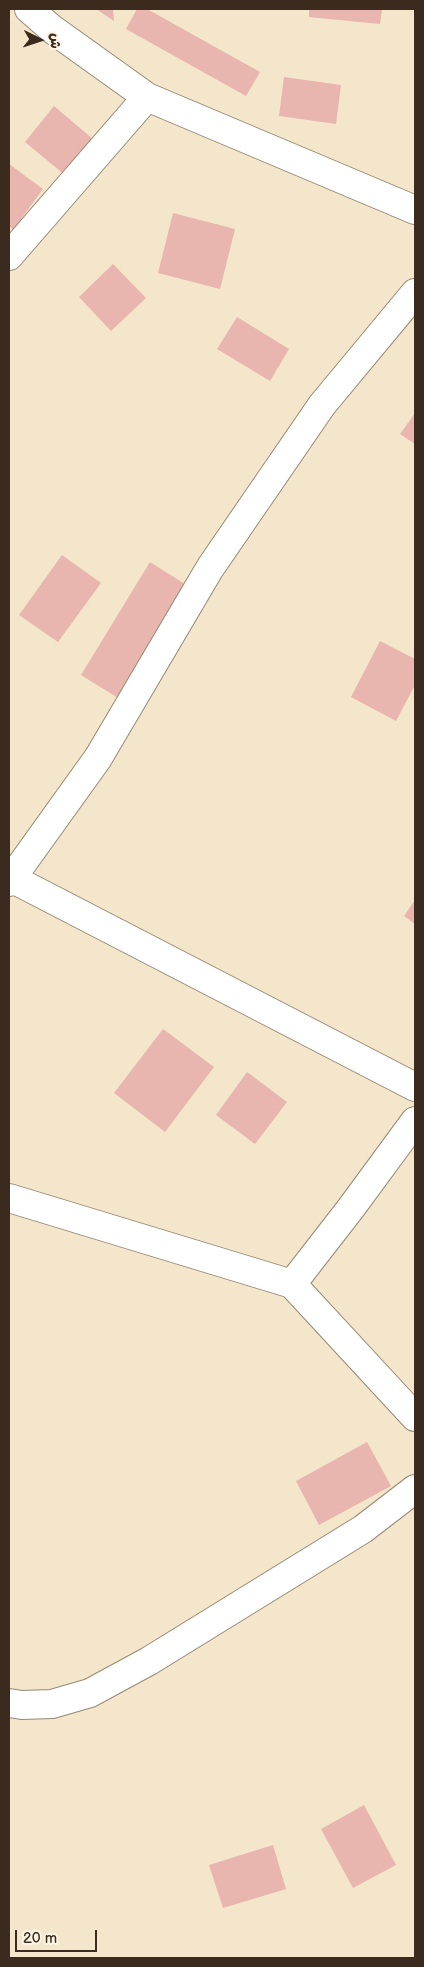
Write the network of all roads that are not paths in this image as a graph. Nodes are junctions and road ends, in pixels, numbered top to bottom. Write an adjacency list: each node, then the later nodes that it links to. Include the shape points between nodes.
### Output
1 (29, 9): 2 (street)
2 (147, 96): 3 (street); 4 (street)
3 (415, 210)
4 (9, 256)
5 (415, 293): 6 (street, via 322,405 210,568 98,758)
6 (9, 879): 7 (street)
7 (415, 1087)
8 (415, 1121): 10 (street)
9 (9, 1198): 10 (street)
10 (292, 1284): 11 (street)
11 (415, 1417)
12 (415, 1489): 13 (street, via 363,1529 149,1660 90,1692 52,1704)
13 (9, 1703)

